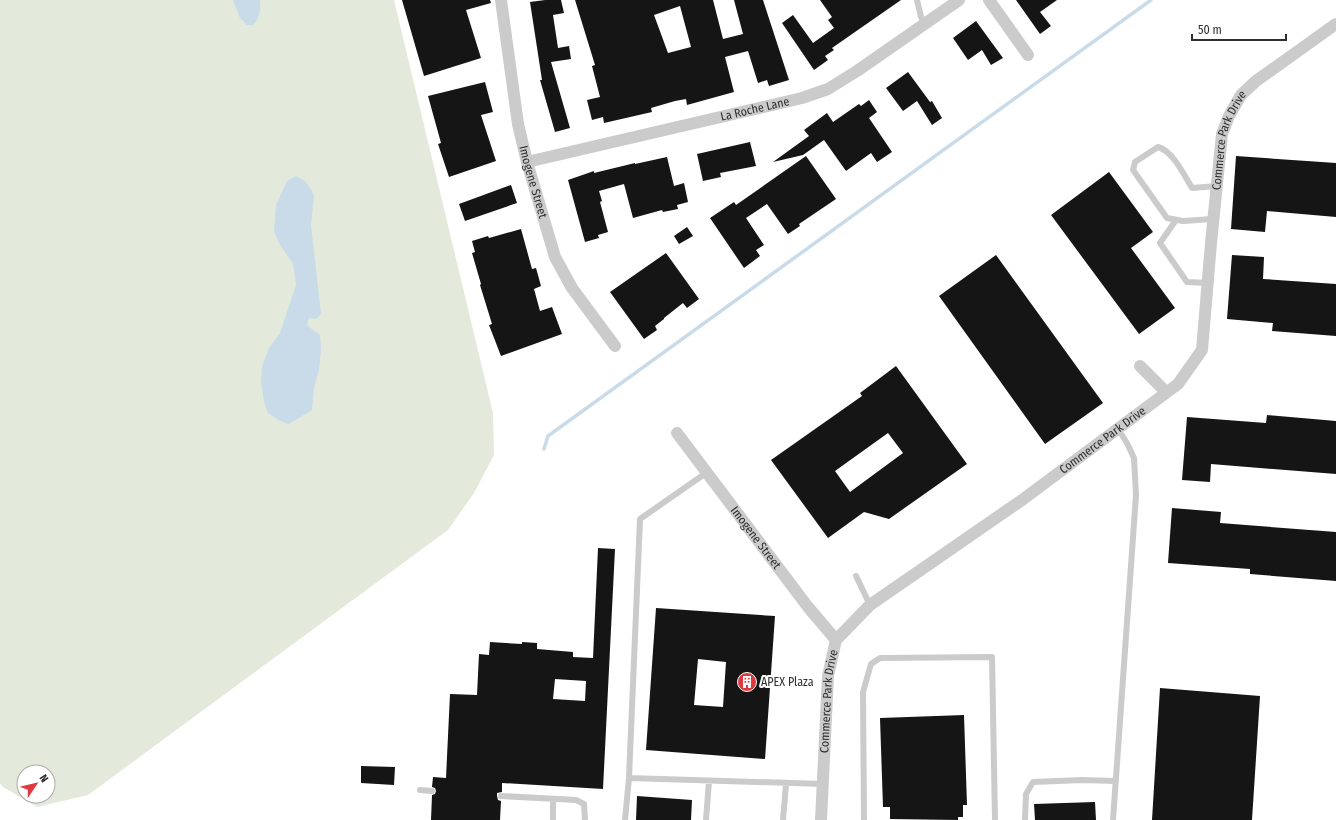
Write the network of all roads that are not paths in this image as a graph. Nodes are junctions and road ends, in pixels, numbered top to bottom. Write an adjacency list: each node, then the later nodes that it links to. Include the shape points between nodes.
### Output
1 (501, 0): 8 (street, Imogene Street, via 518,124)
2 (917, 0): 5 (lane, via 921,17)
3 (959, 0): 5 (street, La Roche Lane)
4 (989, 0): 7 (street)
5 (926, 23): 8 (street, La Roche Lane, via 828,89 802,98)
6 (1336, 24): 9 (street, Commerce Park Drive, via 1256,81 1241,95 1222,134)
7 (1028, 55)
8 (527, 162): 13 (street, Imogene Street, via 555,257 572,288)
9 (1217, 186): 10 (street, Commerce Park Drive); 11 (lane, via 1192,188 1163,148 1158,147 1134,162 1133,170 1150,195 1167,218)
10 (1213, 219): 11 (lane); 12 (street, Commerce Park Drive)
11 (1176, 220): 12 (lane, via 1160,243 1187,282)
12 (1208, 283): 15 (street, Commerce Park Drive, via 1202,350 1178,384)
13 (615, 346)
14 (1140, 366): 15 (street)
15 (1166, 392): 16 (street, Commerce Park Drive)
16 (1118, 429): 20 (street, Commerce Park Drive, via 1022,500); 23 (lane, via 1134,458 1136,495)
17 (677, 433): 18 (street, Imogene Street)
18 (706, 472): 21 (street, Imogene Street); 22 (lane, via 640,519)
19 (856, 576): 20 (lane)
20 (870, 605): 21 (street, Commerce Park Drive)
21 (836, 640): 26 (street, Commerce Park Drive, via 828,676)
22 (629, 778): 24 (lane); 33 (lane)
23 (1116, 781): 39 (lane, via 1033,782 1026,794); 40 (lane)
24 (709, 782): 25 (lane); 34 (lane)
25 (786, 784): 26 (lane); 35 (lane)
26 (823, 784): 36 (street, Commerce Park Drive)
27 (420, 790): 28 (lane)
28 (432, 791)
29 (501, 796): 30 (lane)
30 (553, 799): 31 (lane, via 576,800 584,804); 32 (lane)
31 (585, 817)
32 (554, 820)
33 (625, 820)
34 (706, 820)
35 (783, 820)
36 (820, 820)
37 (864, 820): 38 (lane, via 863,692 871,664 880,658 985,657 992,657)
38 (996, 820)
39 (1025, 820)
40 (1113, 820)

